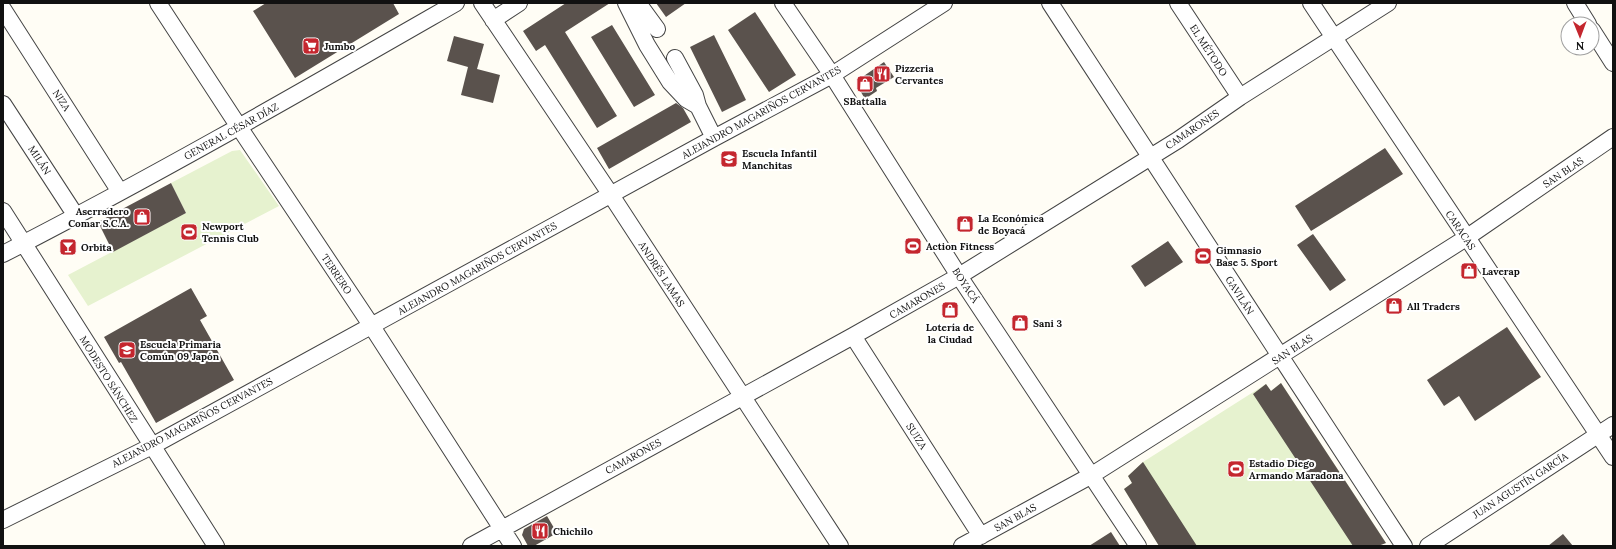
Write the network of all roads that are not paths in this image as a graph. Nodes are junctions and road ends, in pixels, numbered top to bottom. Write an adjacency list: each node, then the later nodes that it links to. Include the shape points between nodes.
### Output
1 (158, 3): 26 (street, TERRERO)
2 (456, 3): 26 (street, GENERAL CÉSAR DÍAZ)
3 (482, 3): 16 (street, ANDRÉS LAMAS)
4 (519, 3): 16 (street)
5 (626, 3): 25 (street, via 647,45 670,82 686,99)
6 (638, 3): 17 (street)
7 (783, 3): 22 (street, BOYACÁ)
8 (944, 3): 22 (street, ALEJANDRO MAGARIÑOS CERVANTES)
9 (1050, 3): 29 (street, GAVILÁN)
10 (1178, 3): 23 (street, EL MÉTODO)
11 (1311, 3): 18 (street, CARACAS)
12 (1388, 3): 18 (street, CAMARONES)
13 (1575, 3): 15 (street)
14 (3, 9): 30 (street, NIZA)
15 (1583, 16)
16 (493, 20): 31 (street, ANDRÉS LAMAS)
17 (657, 29)
18 (1334, 38): 23 (street, CAMARONES); 34 (street, CARACAS)
19 (1600, 43): 21 (street)
20 (676, 58): 25 (street)
21 (1613, 63)
22 (832, 76): 28 (street, ALEJANDRO MAGARIÑOS CERVANTES); 37 (street, BOYACÁ)
23 (1240, 97): 29 (street, CAMARONES)
24 (3, 104): 33 (street, MILÁN)
25 (698, 106): 28 (street)
26 (239, 127): 30 (street, GENERAL CÉSAR DÍAZ); 38 (street, TERRERO)
27 (1613, 137): 34 (street, SAN BLAS)
28 (714, 138): 31 (street, ALEJANDRO MAGARIÑOS CERVANTES)
29 (1150, 156): 37 (street, CAMARONES); 40 (street, GAVILÁN)
30 (120, 192): 33 (street, GENERAL CÉSAR DÍAZ)
31 (611, 195): 38 (street, ALEJANDRO MAGARIÑOS CERVANTES); 41 (street, ANDRÉS LAMAS)
32 (3, 211): 35 (street, MODESTO SÁNCHEZ)
33 (76, 216): 35 (street, GENERAL CÉSAR DÍAZ)
34 (1466, 238): 40 (street, SAN BLAS); 43 (street, CARACAS)
35 (24, 243): 36 (street, GENERAL CÉSAR DÍAZ); 44 (street, MODESTO SÁNCHEZ)
36 (3, 254)
37 (960, 276): 39 (street, CAMARONES); 46 (street, BOYACÁ)
38 (371, 325): 44 (street, ALEJANDRO MAGARIÑOS CERVANTES); 48 (street, TERRERO)
39 (853, 336): 41 (street, CAMARONES); 49 (street, SUIZA)
40 (1280, 356): 46 (street, SAN BLAS); 56 (street, GAVILÁN)
41 (741, 396): 48 (street, CAMARONES); 53 (street, ANDRÉS LAMAS)
42 (1613, 425): 43 (street, JUAN AGUSTÍN GARCÍA)
43 (1598, 434): 45 (street, CARACAS); 57 (street, JUAN AGUSTÍN GARCÍA)
44 (152, 446): 47 (street, ALEJANDRO MAGARIÑOS CERVANTES); 50 (street, MODESTO SÁNCHEZ)
45 (1613, 457)
46 (1092, 475): 49 (street, SAN BLAS); 55 (street, BOYACÁ)
47 (3, 520)
48 (502, 529): 51 (street, CAMARONES); 52 (street, TERRERO)
49 (981, 536): 54 (street, SAN BLAS)
50 (216, 546)
51 (471, 546)
52 (513, 546)
53 (840, 546)
54 (962, 546)
55 (1138, 546)
56 (1404, 546)
57 (1428, 546)

